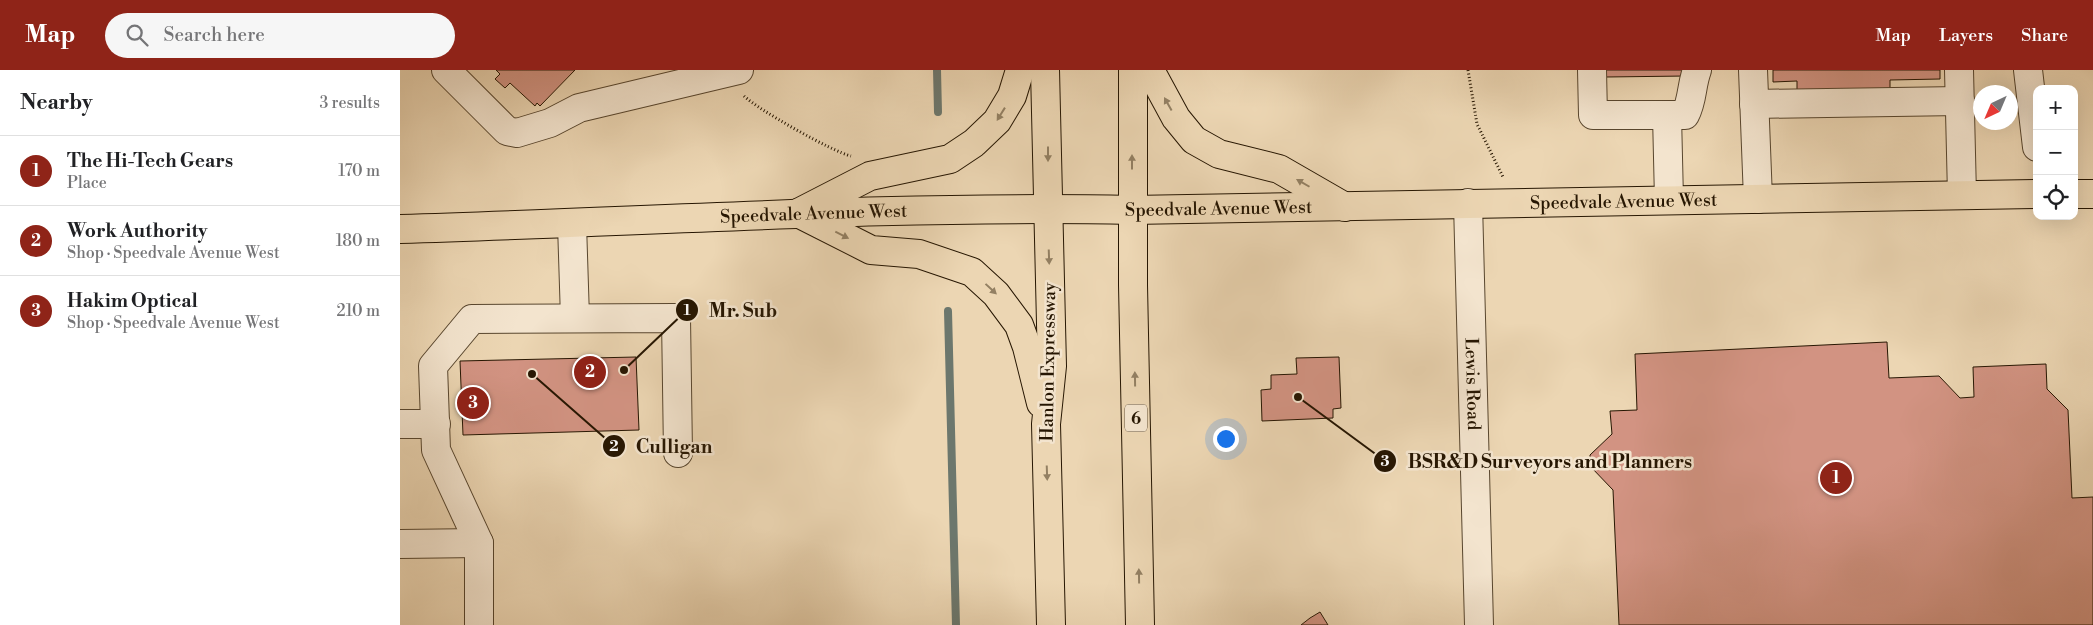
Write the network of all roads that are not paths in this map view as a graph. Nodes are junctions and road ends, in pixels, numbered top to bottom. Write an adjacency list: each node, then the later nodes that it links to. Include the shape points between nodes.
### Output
1 (446, 70): 12 (street, via 510,133 550,123 579,108)
2 (738, 70): 12 (street)
3 (1020, 70): 27 (main road, one-way to 27, via 1012,96 997,121 950,159 870,176)
4 (1045, 70): 25 (main road, Hanlon Expressway, one-way to 25)
5 (1133, 70): 26 (main road, 6, one-way to 5)
6 (1150, 70): 24 (main road, one-way to 6, via 1279,169 1219,154 1194,140 1176,118)
7 (1592, 70): 15 (street, via 1593,115)
8 (1697, 70): 15 (street, via 1692,82 1692,102 1685,115)
9 (1754, 70): 14 (street)
10 (1959, 70): 13 (street)
11 (2028, 70): 16 (street)
12 (654, 80)
13 (1960, 101): 14 (street); 20 (street)
14 (1754, 104): 21 (street)
15 (1667, 115): 22 (street)
16 (2035, 130)
17 (2033, 194): 20 (main road, Speedvale Avenue West)
18 (2078, 194): 19 (main road)
19 (2093, 194)
20 (1962, 195): 21 (main road, Speedvale Avenue West)
21 (1758, 199): 22 (main road, Speedvale Avenue West)
22 (1669, 200): 23 (main road, Speedvale Avenue West)
23 (1468, 203): 24 (main road, Speedvale Avenue West); 40 (street, Lewis Road)
24 (1345, 207): 26 (main road, Speedvale Avenue West)
25 (1048, 208): 26 (main road, Speedvale Avenue West); 27 (main road, Speedvale Avenue West); 33 (main road, Hanlon Expressway, one-way to 33, via 1052,366)
26 (1132, 210): 39 (main road, 6, one-way to 26)
27 (798, 214): 28 (main road, Speedvale Avenue West); 33 (main road, one-way to 33, via 871,250 919,254 972,272 996,294 1019,325)
28 (572, 224): 29 (main road, Speedvale Avenue West); 30 (street)
29 (400, 230)
30 (575, 318): 32 (street, via 472,319 433,366); 34 (street, via 676,318)
31 (400, 424): 32 (street)
32 (436, 424): 35 (street, via 436,450)
33 (1046, 424): 38 (main road, Hanlon Expressway, one-way to 38)
34 (678, 453)
35 (480, 543): 36 (street); 37 (street)
36 (400, 544)
37 (479, 625)
38 (1051, 625)
39 (1140, 625)
40 (1479, 625)

